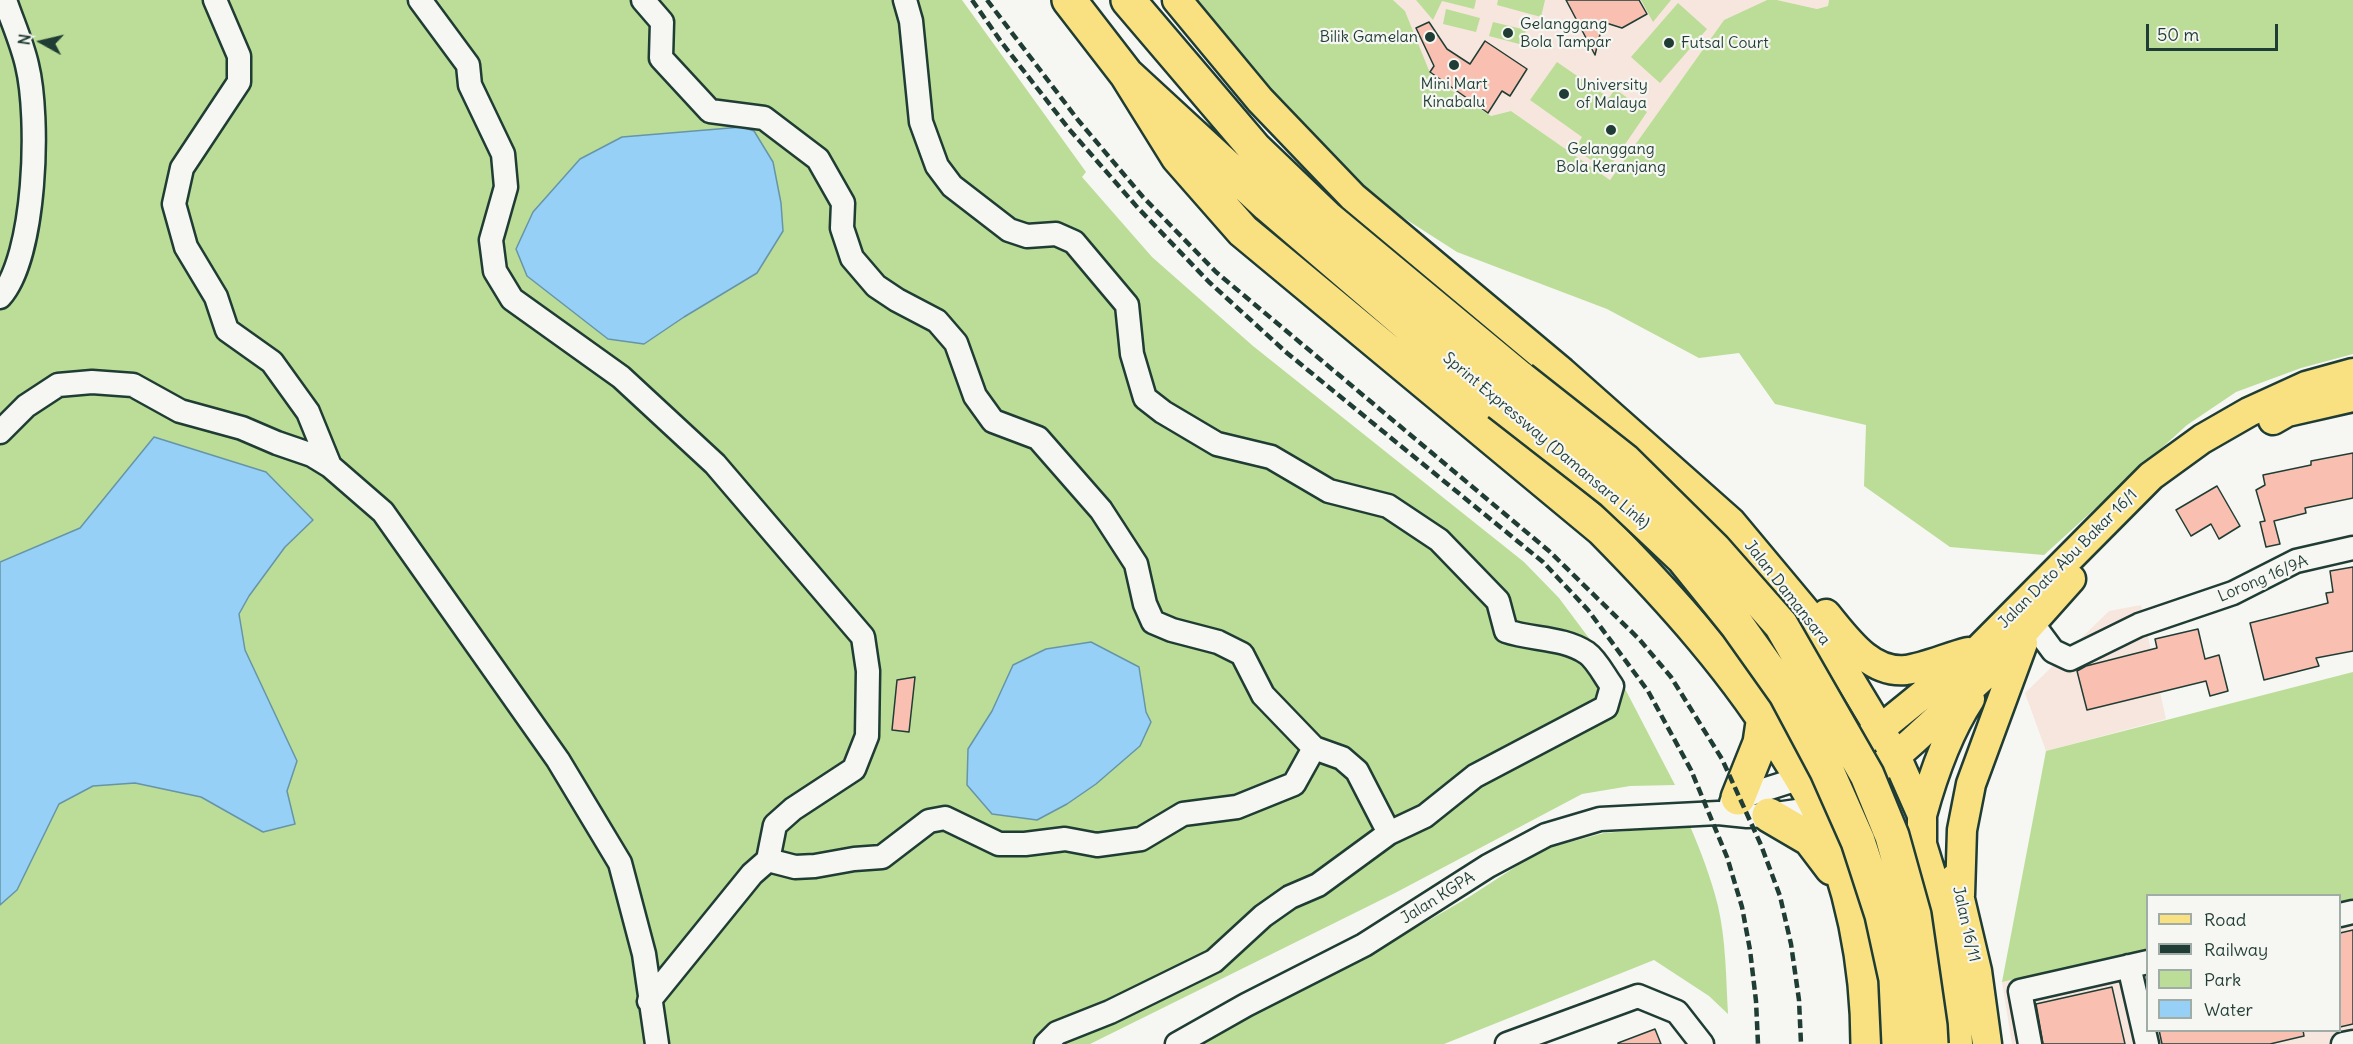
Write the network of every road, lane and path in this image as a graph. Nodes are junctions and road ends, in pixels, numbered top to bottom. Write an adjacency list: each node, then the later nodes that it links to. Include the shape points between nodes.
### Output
1 (5, 0): 10 (street, via 27,66 35,143 28,225 10,286)
2 (215, 0): 15 (street, via 239,56 239,82 182,168 174,204 186,247 216,297 227,330 272,362 308,412)
3 (420, 0): 29 (street, via 468,65 470,85 503,154 506,187 491,240 495,271 512,299 621,377 715,464 863,637 868,671 867,736 854,769 775,825)
4 (643, 0): 21 (street, via 662,22 661,58 710,111 764,118 818,159 843,203 842,228 852,258 876,286 937,321 956,343 975,396 993,421 1038,438 1101,510 1136,564 1144,604 1153,622 1218,642 1242,654 1263,694)
5 (905, 0): 28 (street, via 911,21 921,122 937,166 952,186 1009,230 1027,236 1056,234 1074,243 1127,304 1132,354 1145,398 1217,444 1271,457 1329,491 1388,506 1439,540 1498,601 1506,632 1557,640 1588,654 1612,686 1606,707 1475,776 1425,816)
6 (1069, 0): 9 (highway, Sprint Expressway (Damansara Link))
7 (1128, 0): 42 (highway, Sprint Expressway (Damansara Link), bridge, via 1255,149 1327,218 1625,461 1714,549 1780,625 1867,775 1892,836 1914,915)
8 (1177, 0): 11 (main road, Jalan Damansara, via 1260,100 1353,197)
9 (1126, 75): 19 (highway, via 1178,157 1243,231 1602,529 1693,626); 41 (highway, Sprint Expressway (Damansara Link), bridge, via 1268,205 1499,403 1612,491 1683,558 1737,625 1786,694 1858,841 1882,915 1896,979)
10 (0, 297)
11 (1562, 372): 18 (main road, via 1744,518 1858,652 1884,668 1905,670); 20 (main road, Jalan Damansara, via 1731,522 1817,625)
12 (2353, 373): 18 (main road, Jalan Dato Abu Bakar 16/1, via 2306,386 2249,412 2202,439 2151,476)
13 (2353, 397): 17 (main road, Jalan Dato Abu Bakar 16/1, via 2287,412 2200,459 2122,522)
14 (0, 432): 15 (street, via 26,406 58,385 133,385 180,411 242,428)
15 (330, 466): 33 (street, via 383,512 558,760 620,863 644,954)
16 (2353, 548): 17 (street, Lorong 16/9A, via 2296,561 2233,593 2139,625 2070,659 2053,651)
17 (2031, 626): 18 (main road, Jalan Dato Abu Bakar 16/1); 31 (main road, via 1971,784 1962,830)
18 (1984, 660): 20 (main road, Jalan Dato Abu Bakar 16/1); 22 (main road, Jalan Dato Abu Bakar 16/1); 27 (main road, via 1932,777)
19 (1764, 716): 23 (highway); 24 (highway, via 1760,743)
20 (1880, 730): 22 (main road, Jalan Damansara); 23 (main road, Jalan Dato Abu Bakar 16/1)
21 (1314, 748): 28 (street, via 1342,758 1357,771); 29 (street, via 1294,784 1237,807 1183,814 1141,839 1097,845 1065,839 999,844 945,818 929,821 882,857 795,867)
22 (1896, 756): 25 (main road, Jalan Dato Abu Bakar 16/1); 27 (main road, Jalan Damansara)
23 (1801, 778): 24 (street, Jalan KGPA); 25 (highway)
24 (1728, 806): 26 (street, Jalan KGPA, via 1747,816); 37 (street, Jalan KGPA, via 1600,819 1546,835 1488,866 1364,945)
25 (1818, 808): 26 (street, Jalan KGPA); 30 (highway)
26 (1769, 815): 30 (highway, via 1810,839)
27 (1922, 815): 31 (main road, Jalan 16/11, via 1942,830); 43 (main road, Jalan Damansara, via 1922,844 1942,909 1955,987)
28 (1389, 832): 36 (street, via 1318,885 1290,897 1263,916 1214,961 1110,1012 1057,1033)
29 (768, 860): 33 (street, via 752,874)
30 (1847, 890): 40 (highway, via 1858,935)
31 (1960, 895): 44 (main road, Jalan 16/11, via 1977,970)
32 (2138, 964): 45 (street, via 2020,991); 46 (street)
33 (649, 1001): 35 (street)
34 (2353, 1042): 47 (street)
35 (657, 1044)
36 (1046, 1044)
37 (1177, 1044)
38 (1507, 1044): 39 (street, via 1638,996 1677,1012)
39 (1702, 1044)
40 (1868, 1044)
41 (1899, 1044)
42 (1931, 1044)
43 (1958, 1044)
44 (1987, 1044)
45 (2030, 1044)
46 (2147, 1044)
47 (2343, 1044)

